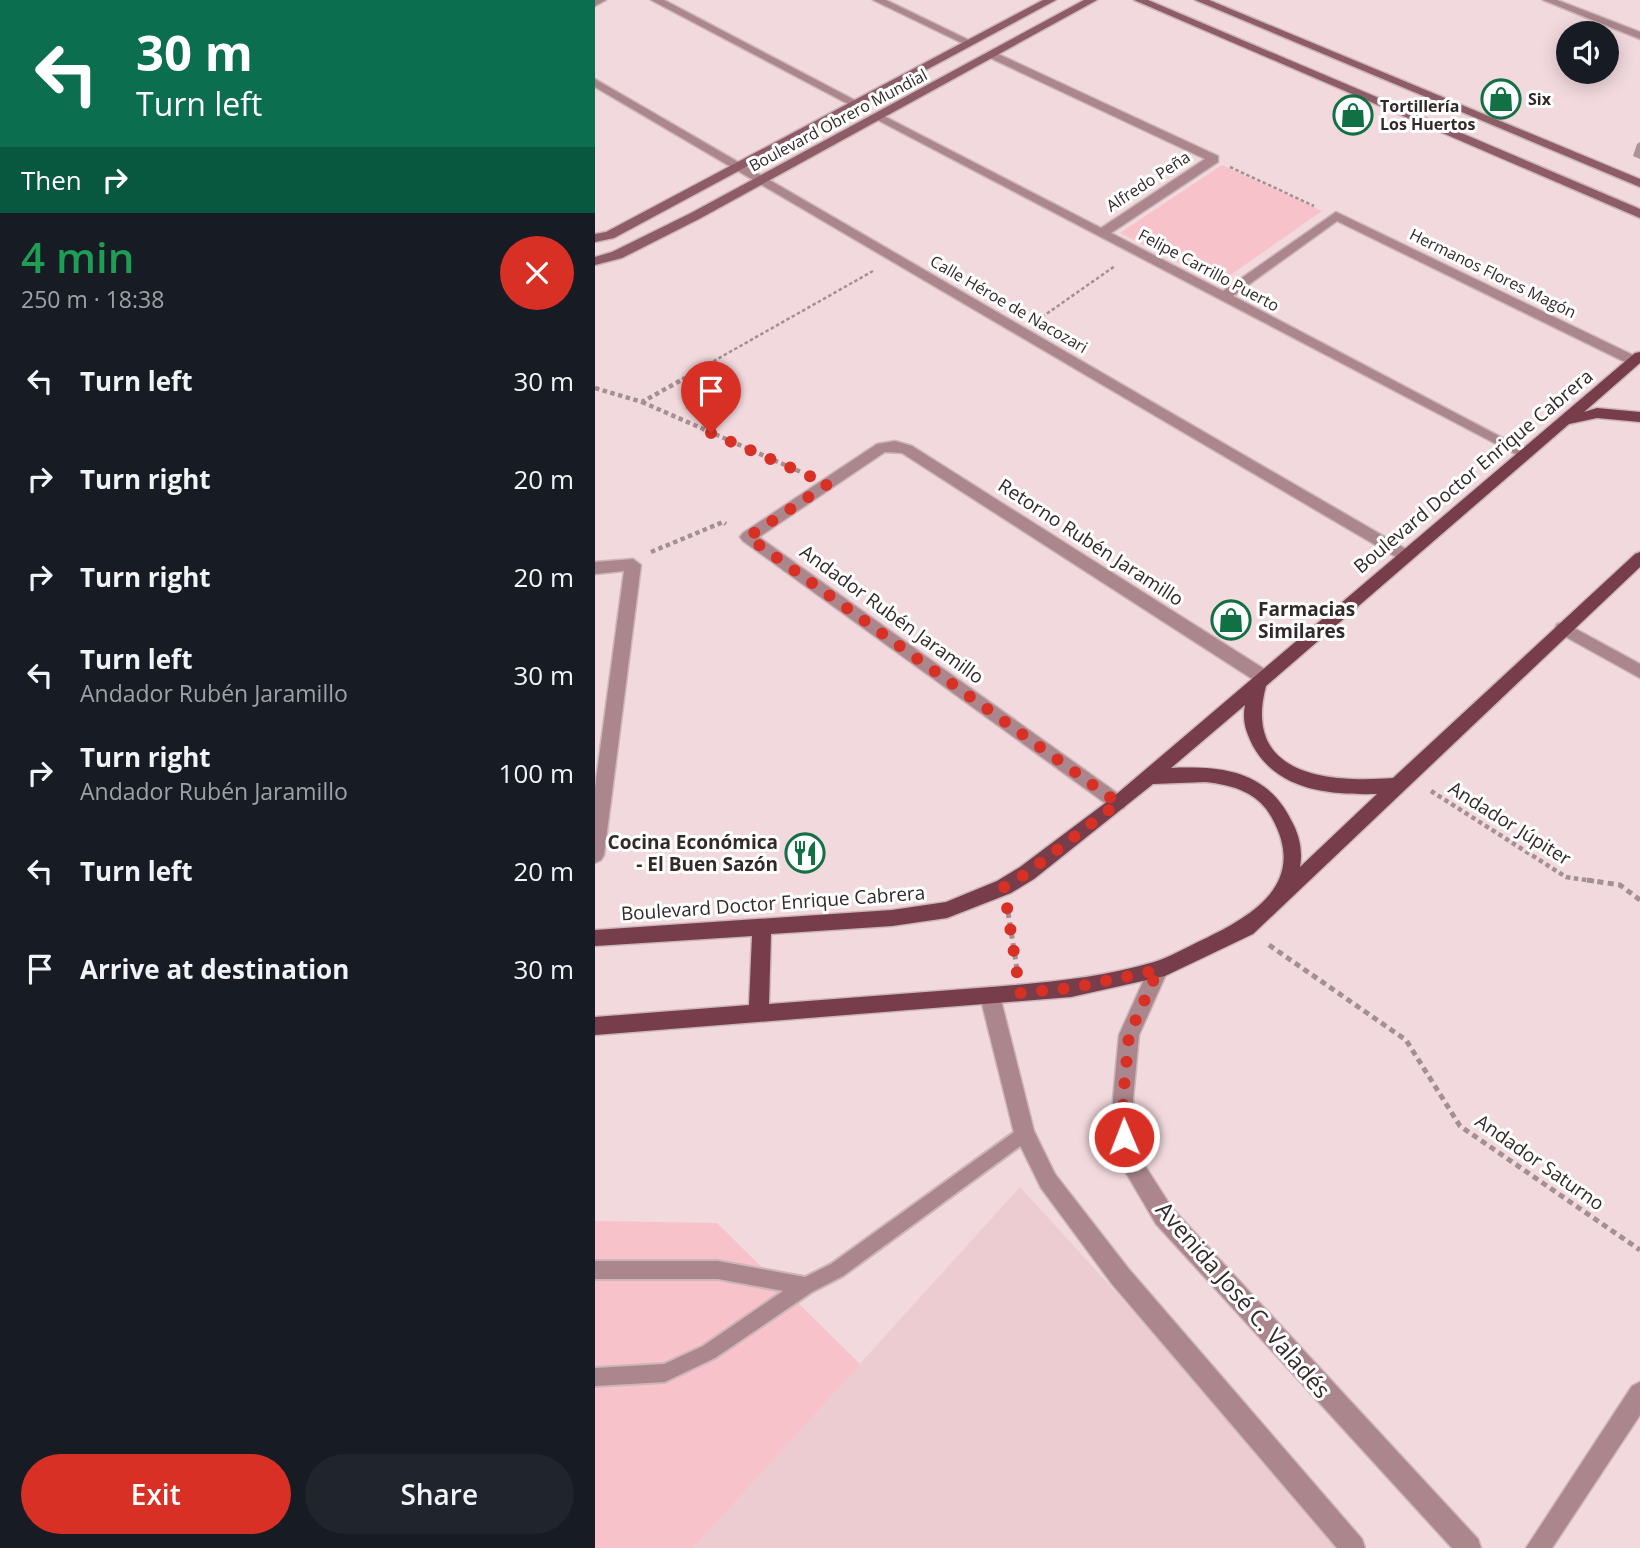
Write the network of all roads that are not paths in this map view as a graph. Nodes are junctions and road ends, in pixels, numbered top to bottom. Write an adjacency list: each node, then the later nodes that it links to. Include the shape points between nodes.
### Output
1 (601, 0): 9 (street)
2 (656, 0): 16 (street)
3 (878, 0): 11 (street)
4 (1051, 0): 11 (street, Boulevard Obrero Mundial)
5 (1093, 0): 12 (street, Boulevard Obrero Mundial)
6 (1139, 0): 21 (street)
7 (1200, 0): 20 (street)
8 (1548, 0): 10 (street)
9 (595, 3)
10 (1640, 36)
11 (970, 43): 13 (street, Boulevard Obrero Mundial)
12 (992, 55): 14 (street, Boulevard Obrero Mundial); 22 (street, Alfredo Peña, via 1214,159)
13 (921, 69): 14 (street); 16 (street, Boulevard Obrero Mundial)
14 (943, 80): 17 (street, Boulevard Obrero Mundial)
15 (595, 82): 18 (street, Calle Héroe de Nacozari)
16 (856, 104): 18 (street, Boulevard Obrero Mundial)
17 (876, 116): 19 (street, Boulevard Obrero Mundial); 22 (street, Felipe Carrillo Puerto)
18 (739, 166): 19 (street, Calle Héroe de Nacozari); 23 (street, Boulevard Obrero Mundial, via 610,235)
19 (761, 179): 24 (street, Boulevard Obrero Mundial, via 617,255); 31 (street, Calle Héroe de Nacozari)
20 (1640, 183)
21 (1640, 214)
22 (1102, 233): 25 (street, Felipe Carrillo Puerto)
23 (595, 238)
24 (595, 261)
25 (1223, 296): 26 (street, Hermanos Flores Magón, via 1336,216); 29 (street, Felipe Carrillo Puerto)
26 (1637, 359): 28 (main road, Boulevard Doctor Enrique Cabrera)
27 (1640, 417): 28 (main road, via 1597,412)
28 (1566, 421): 29 (main road, Boulevard Doctor Enrique Cabrera)
29 (1526, 454): 31 (main road, Boulevard Doctor Enrique Cabrera)
30 (748, 537): 36 (street, Retorno Rubén Jaramillo, via 882,447 907,449); 39 (street, Andador Rubén Jaramillo)
31 (1406, 556): 36 (main road, Boulevard Doctor Enrique Cabrera)
32 (1640, 558): 34 (main road)
33 (595, 568): 40 (street, via 633,565)
34 (1563, 628): 35 (street); 38 (main road)
35 (1640, 672)
36 (1261, 679): 37 (main road, Boulevard Doctor Enrique Cabrera); 38 (main road, via 1253,728 1263,752 1277,767 1293,776 1352,789)
37 (1146, 777): 39 (main road, Boulevard Doctor Enrique Cabrera); 41 (main road, via 1217,775 1257,788 1281,816 1287,832 1292,857)
38 (1403, 780): 41 (main road)
39 (1118, 803): 42 (main road, Boulevard Doctor Enrique Cabrera, via 1027,873 947,910 892,918)
40 (595, 855)
41 (1283, 897): 44 (main road, via 1246,928)
42 (762, 925): 43 (main road, Boulevard Doctor Enrique Cabrera); 46 (main road)
43 (595, 938)
44 (1158, 970): 45 (main road, via 1071,988); 54 (street, Avenida José C. Valadés, via 1129,1035 1124,1137 1133,1166 1164,1216)
45 (990, 996): 46 (main road); 48 (street)
46 (759, 1012): 47 (main road)
47 (595, 1026)
48 (1024, 1133): 50 (lane, via 837,1270); 53 (street, via 1048,1181 1120,1276)
49 (595, 1270): 50 (lane, via 718,1270)
50 (806, 1286): 51 (lane, via 709,1352 665,1373)
51 (595, 1377)
52 (1640, 1394): 55 (street)
53 (1353, 1548)
54 (1469, 1548)
55 (1538, 1548)

